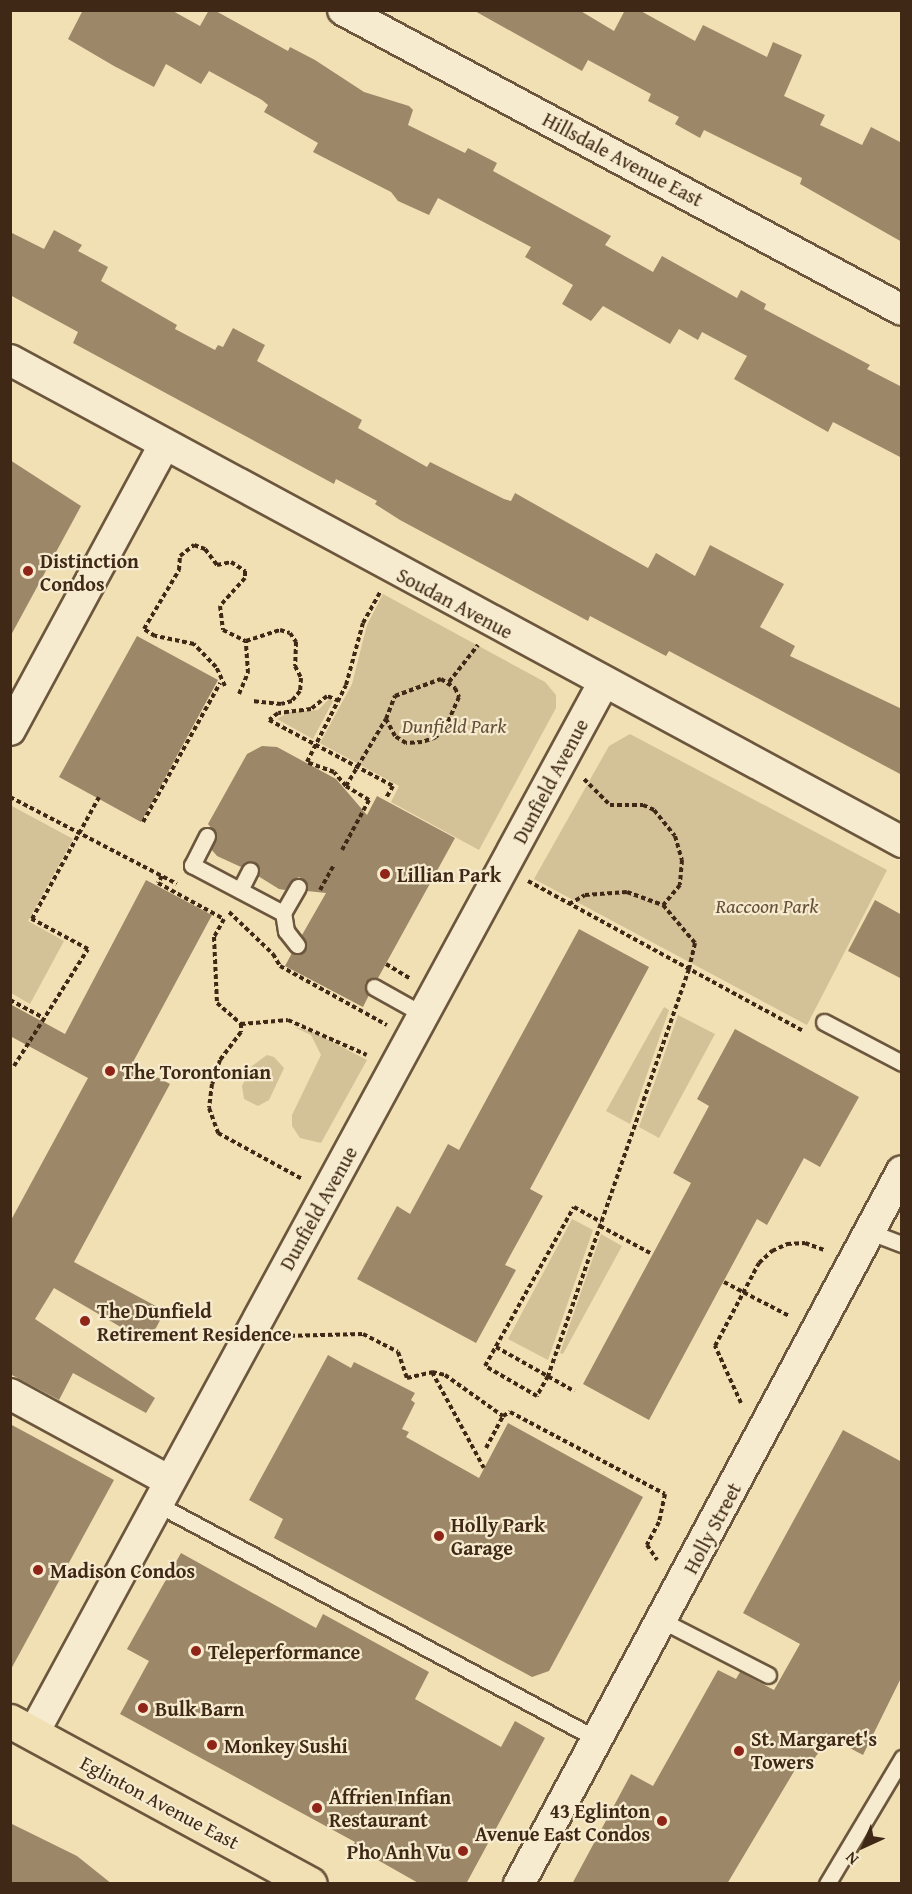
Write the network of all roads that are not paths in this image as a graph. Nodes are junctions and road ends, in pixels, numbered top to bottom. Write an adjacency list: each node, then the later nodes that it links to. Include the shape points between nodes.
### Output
1 (343, 10): 2 (street, Hillsdale Avenue East)
2 (902, 310)
3 (10, 360): 4 (street, Soudan Avenue)
4 (164, 445): 5 (street, Soudan Avenue); 6 (street)
5 (604, 682): 8 (street, Soudan Avenue); 15 (street, Dunfield Avenue)
6 (10, 730)
7 (207, 836): 11 (lane, via 192,864)
8 (902, 842)
9 (250, 870): 11 (lane)
10 (298, 887): 12 (lane)
11 (240, 890): 12 (lane)
12 (284, 913): 13 (lane, via 286,931)
13 (297, 945)
14 (374, 987): 15 (lane)
15 (424, 1015): 22 (street, Dunfield Avenue)
16 (824, 1022): 17 (lane)
17 (902, 1064)
18 (902, 1171): 19 (street, Holly Street)
19 (870, 1232): 20 (lane); 23 (street, Holly Street)
20 (902, 1244)
21 (10, 1394): 22 (street)
22 (161, 1492): 25 (street, Dunfield Avenue); 26 (lane)
23 (663, 1621): 24 (lane); 26 (street, Holly Street)
24 (768, 1676)
25 (17, 1727): 28 (main road, Eglinton Avenue East)
26 (597, 1739): 29 (street, Holly Street)
27 (902, 1758): 30 (lane)
28 (310, 1884)
29 (519, 1884)
30 (827, 1884)

